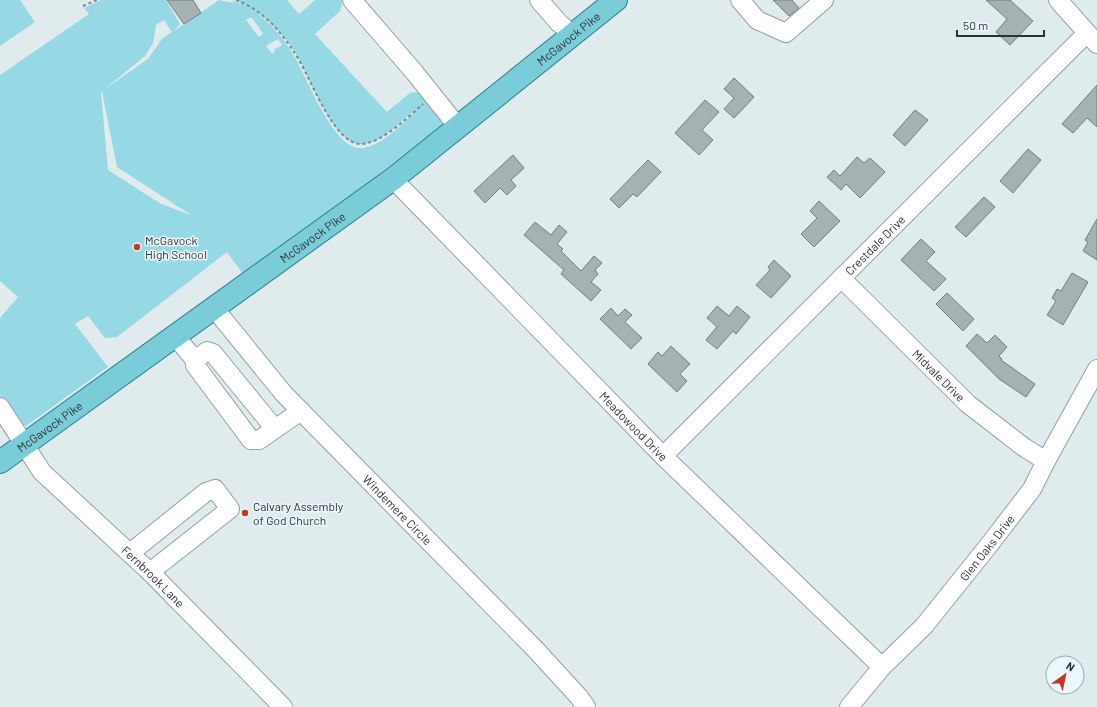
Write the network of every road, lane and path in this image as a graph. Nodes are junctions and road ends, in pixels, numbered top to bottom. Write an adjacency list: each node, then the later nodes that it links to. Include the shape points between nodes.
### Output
1 (97, 0): 9 (path)
2 (236, 0): 12 (path, via 263,16 296,53 323,107 337,129 348,140 362,144 376,140)
3 (352, 0): 12 (street)
4 (539, 0): 10 (street)
5 (616, 0): 10 (main road, McGavock Pike)
6 (740, 0): 7 (street, via 757,20 786,33)
7 (824, 0)
8 (1058, 0): 11 (street)
9 (83, 6)
10 (573, 35): 13 (main road, McGavock Pike)
11 (1092, 38): 15 (street, Crestdale Drive)
12 (433, 96): 13 (street)
13 (458, 127): 14 (main road, McGavock Pike)
14 (393, 179): 16 (main road, McGavock Pike); 24 (street, Meadowood Drive)
15 (841, 278): 24 (street, Crestdale Drive); 25 (street, Midvale Drive, via 968,404)
16 (214, 308): 17 (main road, McGavock Pike); 21 (street, Windemere Circle, via 284,394)
17 (175, 336): 18 (street); 23 (main road, McGavock Pike)
18 (195, 360): 22 (street, via 207,351 213,353); 22 (street, via 195,365 251,440 259,440)
19 (1097, 368): 25 (street, Glen Oaks Drive)
20 (0, 407): 23 (street, Fernbrook Lane)
21 (301, 411): 22 (street); 31 (street, Windemere Circle, via 536,650)
22 (275, 429)
23 (24, 445): 26 (main road, McGavock Pike); 27 (street, Fernbrook Lane, via 42,472)
24 (663, 456): 29 (street, Meadowood Drive)
25 (1046, 461): 29 (street, Glen Oaks Drive, via 1032,489 989,546 924,626)
26 (0, 462)
27 (130, 553): 28 (street, Fernbrook Lane); 28 (street, via 206,492 215,489 230,509)
28 (150, 572): 30 (street, Fernbrook Lane)
29 (882, 667): 32 (street, Glen Oaks Drive)
30 (283, 707)
31 (586, 707)
32 (849, 707)

